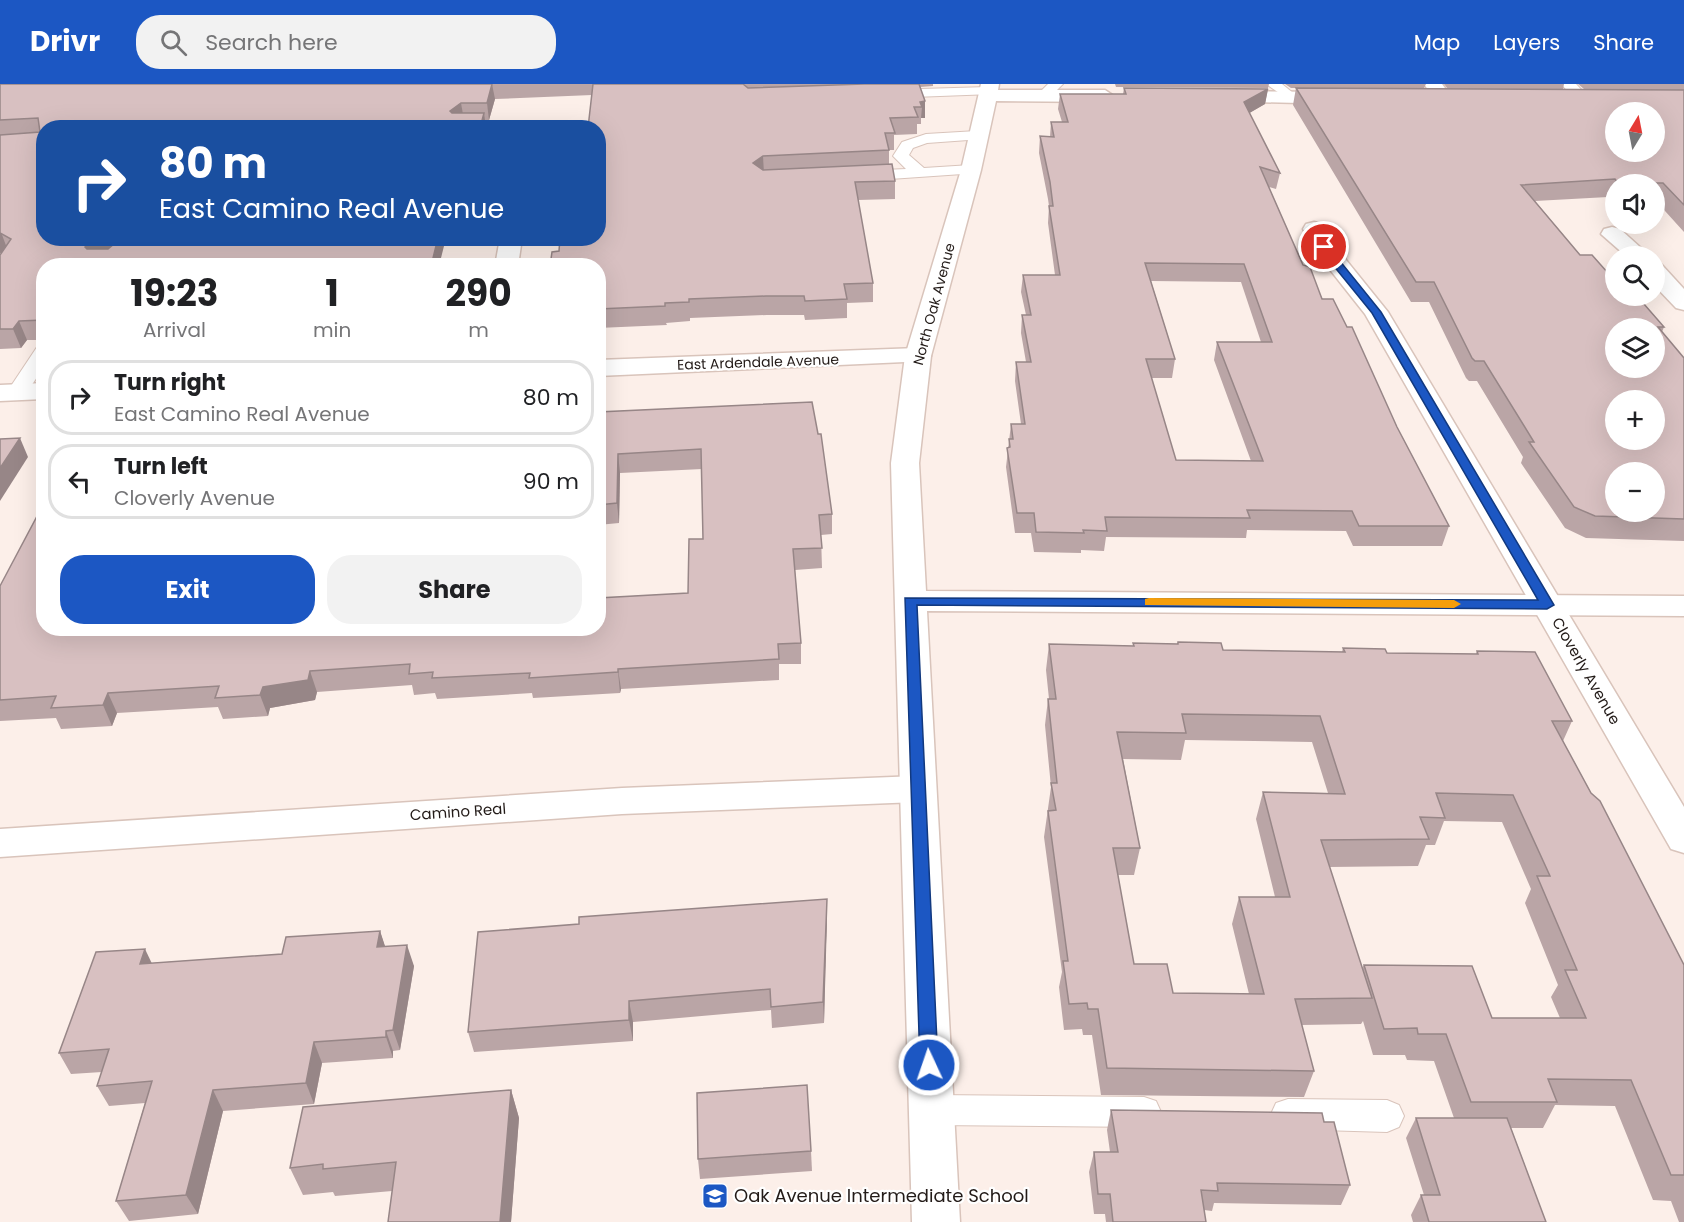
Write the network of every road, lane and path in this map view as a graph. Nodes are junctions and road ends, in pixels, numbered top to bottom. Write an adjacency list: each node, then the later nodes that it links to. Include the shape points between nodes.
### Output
1 (1274, 84): 9 (lane)
2 (988, 90): 3 (street); 6 (lane); 13 (street, North Oak Avenue)
3 (1049, 90): 7 (street)
4 (1564, 91): 11 (street, via 1582,98)
5 (1432, 94): 12 (street)
6 (869, 95)
7 (1126, 96)
8 (1209, 97): 9 (street)
9 (1292, 97): 10 (street)
10 (1362, 98)
11 (1605, 98)
12 (1467, 99)
13 (977, 136): 14 (street, North Oak Avenue); 15 (lane, via 926,139 907,145 901,156)
14 (971, 170): 15 (lane); 24 (street, North Oak Avenue)
15 (920, 173): 16 (lane)
16 (842, 177)
17 (1314, 229): 30 (street, Cloverly Avenue, via 1376,312)
18 (1612, 234): 19 (street)
19 (1627, 246)
20 (1684, 267): 21 (street)
21 (1665, 268)
22 (1665, 281): 23 (street)
23 (1684, 303)
24 (918, 356): 26 (street, East Ardendale Avenue); 29 (street, North Oak Avenue, via 905,463)
25 (36, 361): 28 (lane)
26 (606, 368)
27 (36, 391): 28 (street)
28 (9, 393)
29 (910, 601): 30 (street); 32 (street, North Oak Avenue)
30 (1547, 605): 31 (street); 33 (street, Cloverly Avenue)
31 (1684, 606)
32 (917, 789): 34 (street, Camino Real, via 622,801); 35 (street, North Oak Avenue)
33 (1684, 839)
34 (0, 843)
35 (931, 1110): 36 (lane); 39 (street, North Oak Avenue)
36 (1173, 1113)
37 (1256, 1114): 38 (lane)
38 (1387, 1116)
39 (936, 1222)

